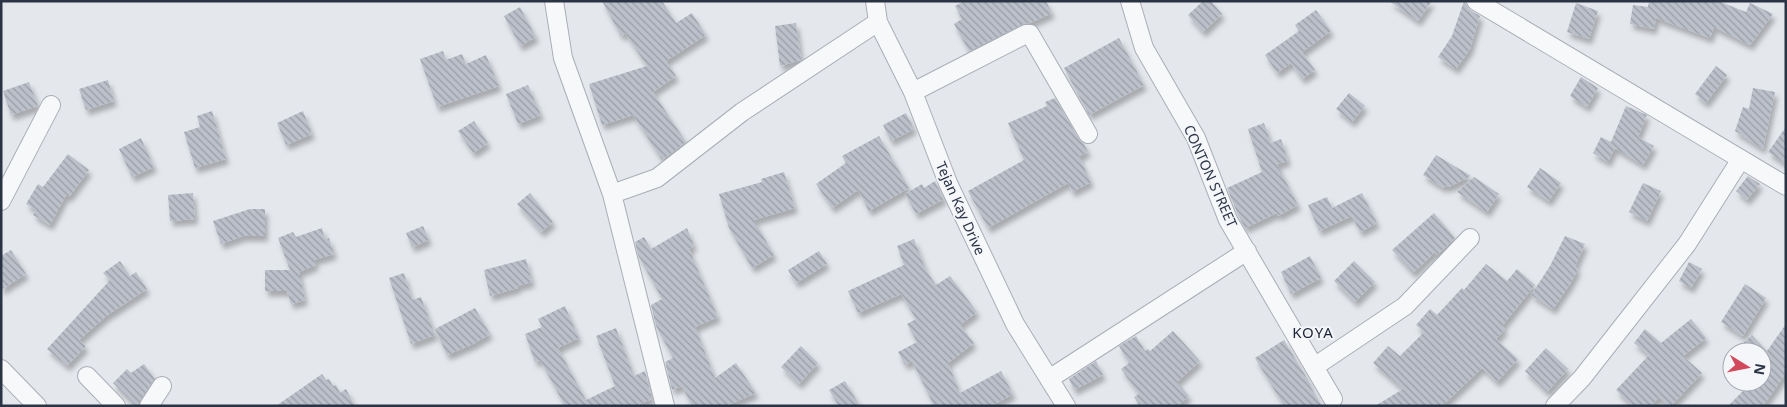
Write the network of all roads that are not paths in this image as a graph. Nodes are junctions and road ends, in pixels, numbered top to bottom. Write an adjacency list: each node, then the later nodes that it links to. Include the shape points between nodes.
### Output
1 (554, 1): 11 (street, via 563,58)
2 (874, 1): 5 (street, Tejan Kay Drive)
3 (1130, 1): 14 (street, CONTON STREET, via 1144,48 1196,138 1228,220)
4 (1476, 1): 9 (street)
5 (878, 22): 6 (street, Tejan Kay Drive); 11 (street, via 742,112 657,178)
6 (913, 92): 8 (street, via 1030,34); 18 (street, Tejan Kay Drive, via 952,192 1015,324)
7 (51, 106): 12 (street)
8 (1088, 134)
9 (1741, 159): 10 (street); 26 (street, via 1687,244 1582,378)
10 (1786, 186)
11 (612, 194): 24 (street)
12 (1, 201)
13 (1470, 238): 15 (street, via 1405,306)
14 (1247, 251): 15 (street, CONTON STREET); 18 (street)
15 (1314, 367): 20 (street, CONTON STREET)
16 (1, 369): 21 (street)
17 (87, 376): 22 (street)
18 (1049, 379): 25 (street, Tejan Kay Drive)
19 (162, 386): 23 (street)
20 (1333, 399)
21 (37, 406)
22 (116, 406)
23 (149, 406)
24 (665, 406)
25 (1066, 406)
26 (1555, 406)

